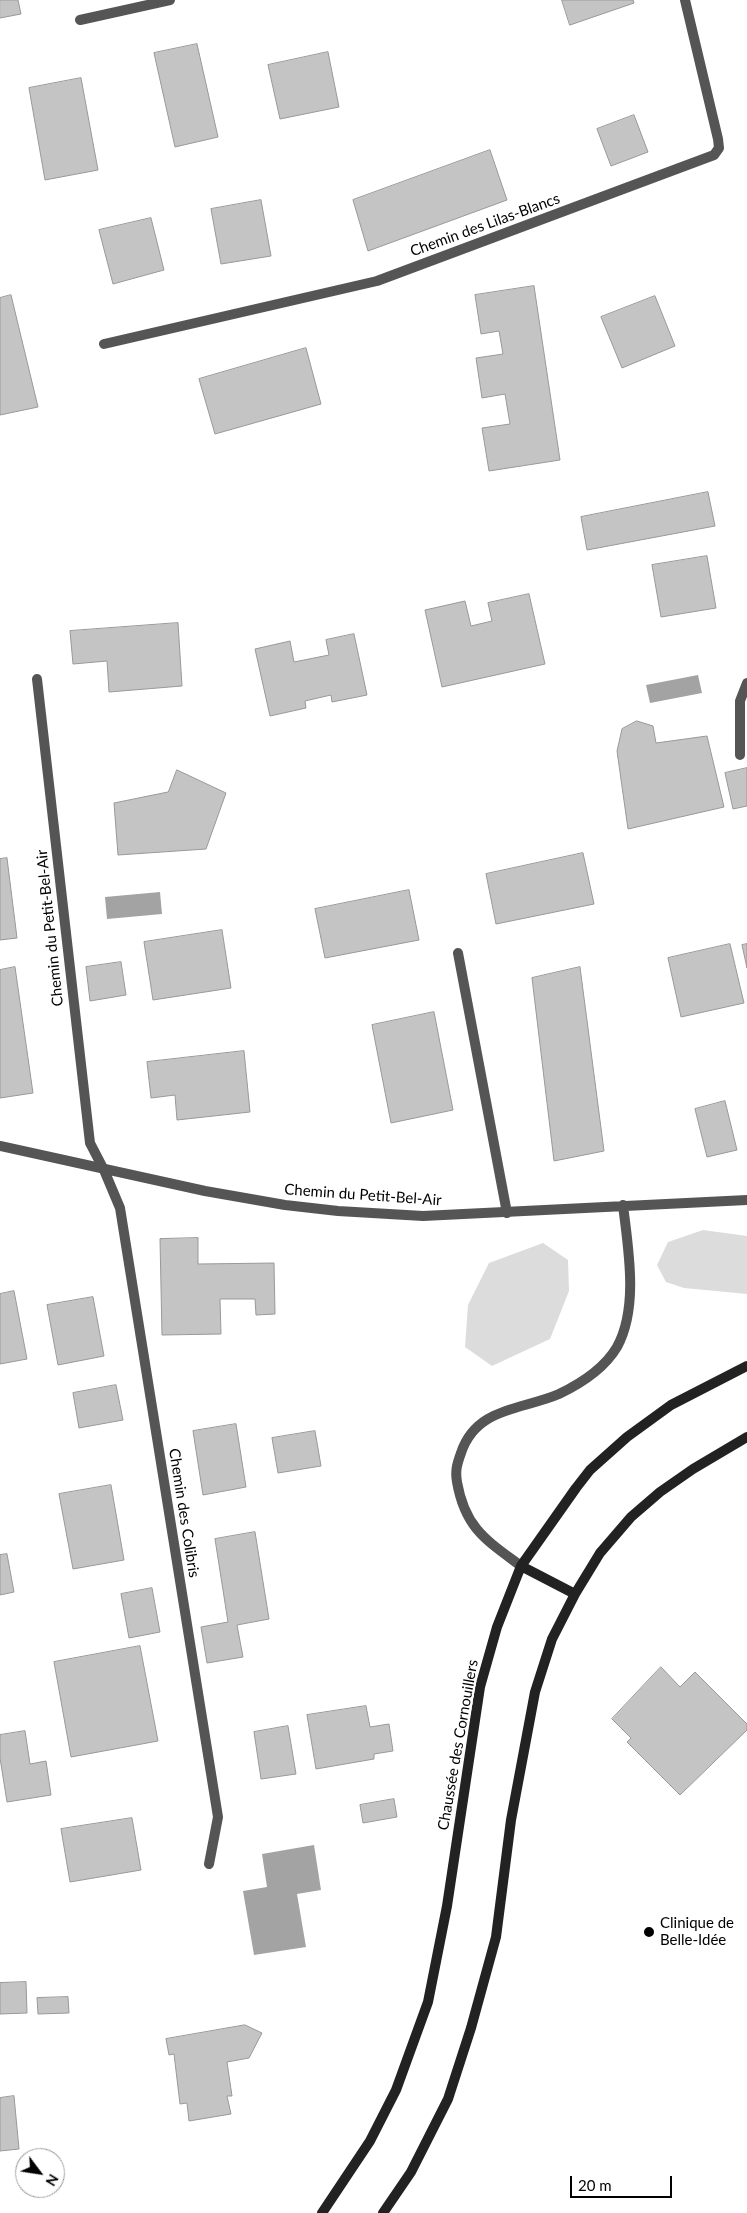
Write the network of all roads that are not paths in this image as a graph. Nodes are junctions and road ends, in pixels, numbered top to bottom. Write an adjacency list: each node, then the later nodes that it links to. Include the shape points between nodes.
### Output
1 (170, 0): 3 (street)
2 (685, 0): 4 (street, Chemin des Lilas-Blancs, via 718,139 719,148 714,155 378,281)
3 (80, 20)
4 (104, 344)
5 (37, 679): 10 (street, Chemin du Petit-Bel-Air, via 90,1143)
6 (747, 684): 7 (street, via 740,701)
7 (740, 755)
8 (458, 953): 13 (street)
9 (0, 1146): 10 (street, Chemin du Petit-Bel-Air)
10 (104, 1170): 13 (street, Chemin du Petit-Bel-Air, via 294,1206 423,1216); 18 (street, Chemin des Colibris, via 120,1208 218,1817)
11 (747, 1200): 12 (street, Chemin du Petit-Bel-Air)
12 (623, 1205): 13 (street, Chemin du Petit-Bel-Air); 16 (street, via 629,1256 629,1301 626,1325 617,1347 595,1374 579,1384 557,1395 496,1413 476,1428 464,1443 455,1470 460,1502 471,1524)
13 (508, 1213)
14 (747, 1366): 16 (street, Chaussée des Cornouillers, via 671,1405 627,1437 580,1482)
15 (747, 1437): 17 (street, via 693,1469 631,1517 600,1553)
16 (521, 1566): 17 (street); 19 (street, Chaussée des Cornouillers, via 497,1627 480,1686 447,1906 428,2002 396,2090 370,2141)
17 (575, 1594): 20 (street, via 552,1639 536,1692 511,1820 496,1937 471,2028 448,2099 411,2172)
18 (209, 1864)
19 (322, 2213)
20 (383, 2213)

